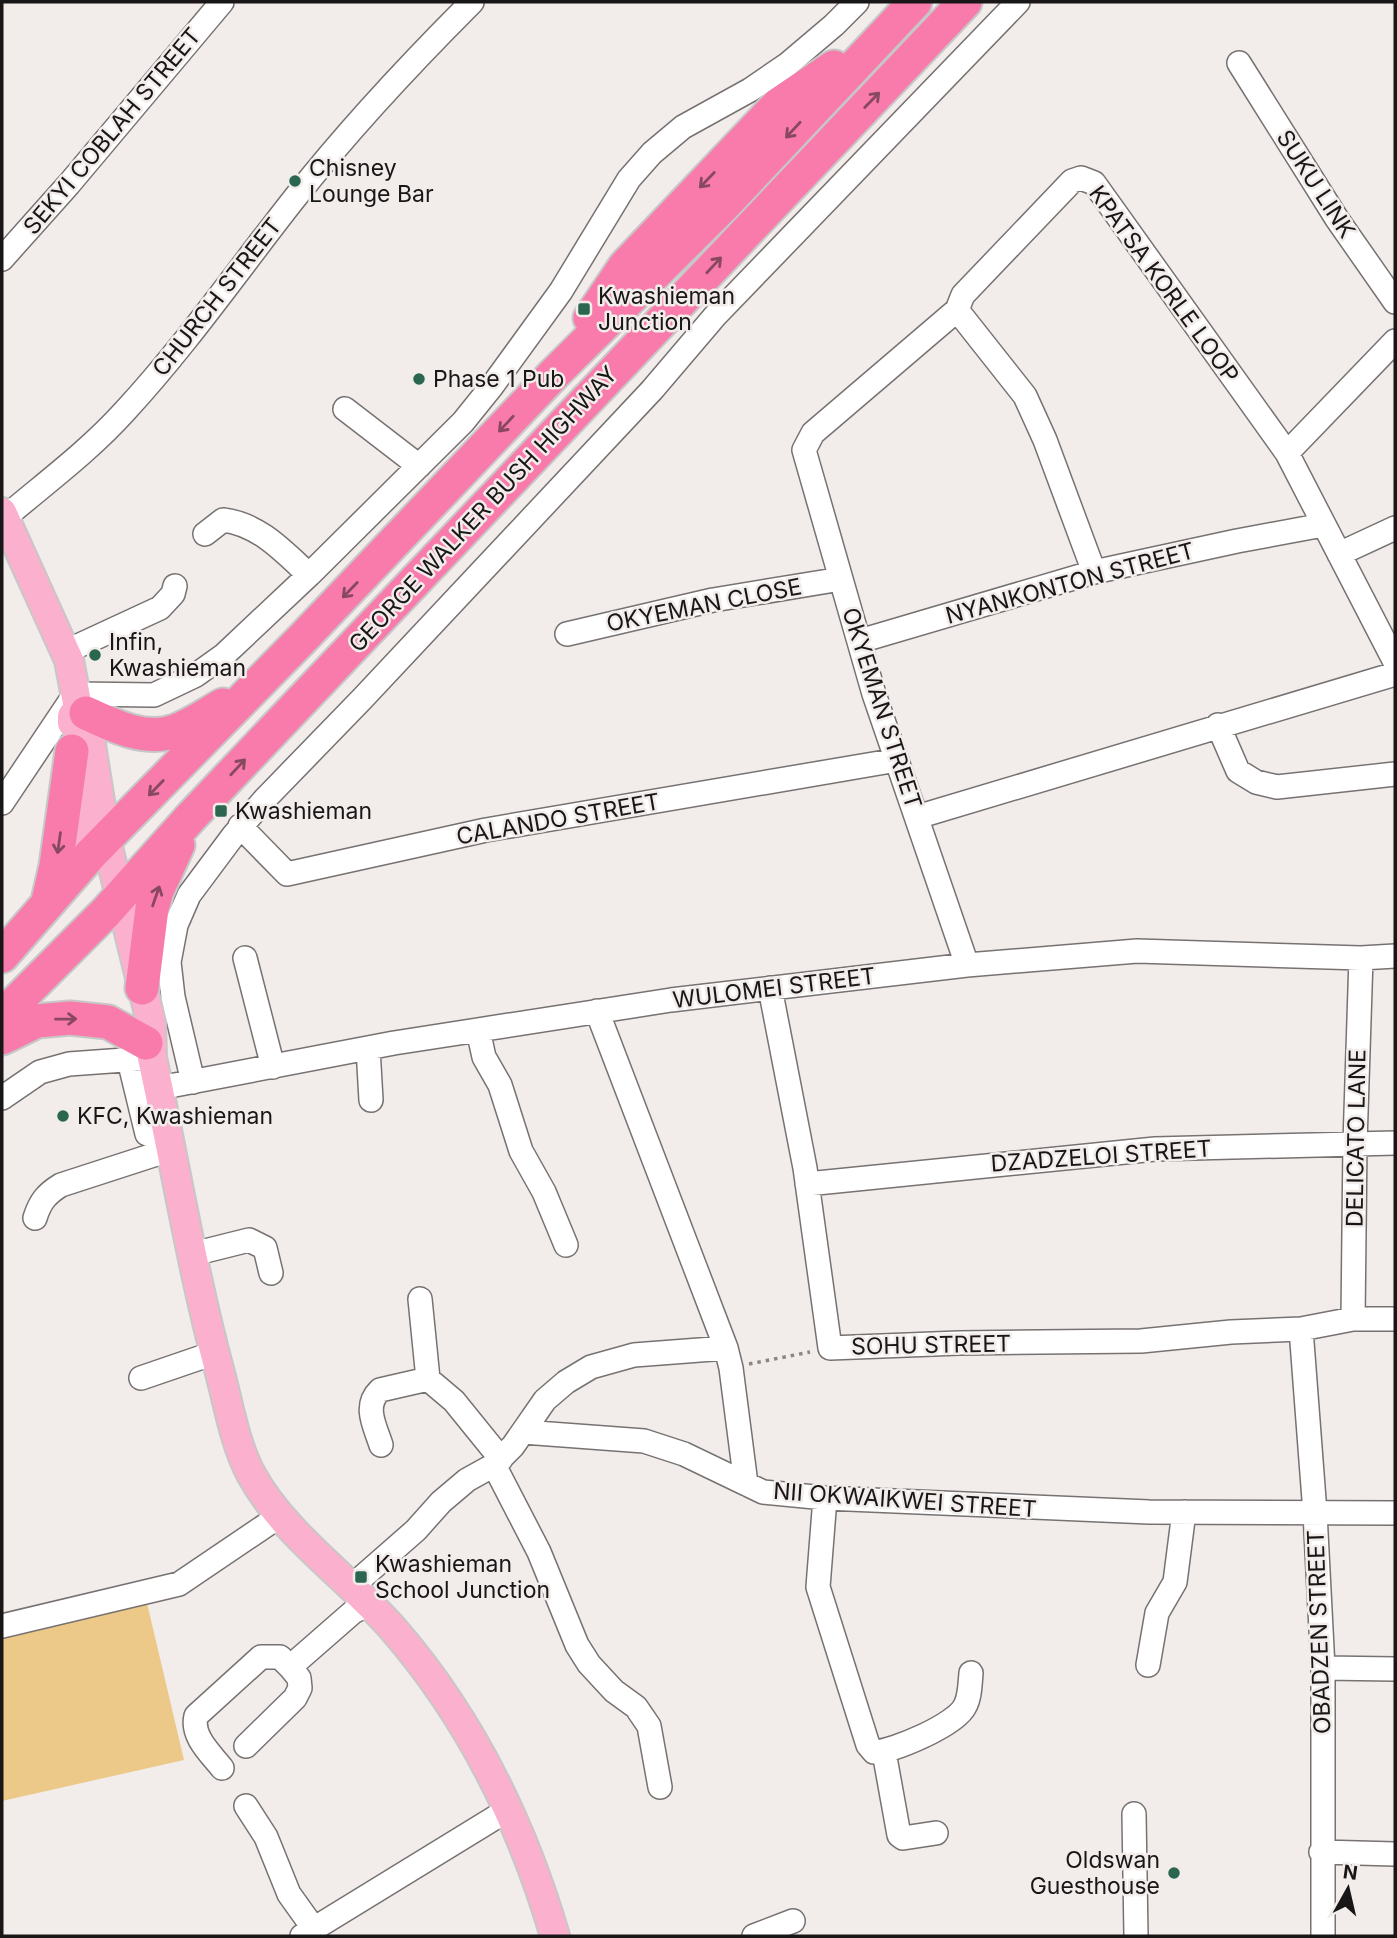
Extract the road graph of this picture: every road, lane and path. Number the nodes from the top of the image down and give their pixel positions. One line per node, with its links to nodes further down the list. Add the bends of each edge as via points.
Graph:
1 (222, 2): 8 (street, SEKYI COBLAH STREET)
2 (472, 2): 16 (street, CHURCH STREET, via 369,108 125,412 69,466)
3 (857, 2): 15 (street, via 788,64 682,127 652,153 629,179 561,291 492,386)
4 (915, 2): 30 (highway, GEORGE WALKER BUSH HIGHWAY, one-way to 30, via 890,27 778,105 625,266 553,374)
5 (965, 2): 37 (highway, GEORGE WALKER BUSH HIGHWAY, one-way to 5)
6 (1018, 2): 39 (street, via 715,316 643,400)
7 (1239, 63): 9 (street, SUKU LINK)
8 (2, 260)
9 (1395, 302)
10 (957, 310): 13 (street, KPATSA KORLE LOOP, via 813,433); 14 (street, KPATSA KORLE LOOP, via 963,295 1072,181 1088,180); 21 (street, via 1025,396)
11 (1395, 341): 14 (street)
12 (345, 409): 15 (street)
13 (804, 450): 23 (street, OKYEMAN STREET)
14 (1287, 453): 17 (street, KPATSA KORLE LOOP)
15 (419, 466): 22 (street)
16 (3, 516): 27 (main road)
17 (1323, 525): 20 (street, KPATSA KORLE LOOP); 21 (street, NYANKONTON STREET)
18 (1395, 528): 20 (street)
19 (205, 534): 22 (street, via 223,520 241,524 264,535)
20 (1339, 555): 28 (street, KPATSA KORLE LOOP)
21 (1094, 572): 26 (street, NYANKONTON STREET)
22 (309, 575): 31 (street, via 224,655 196,675 154,695)
23 (841, 579): 25 (street, OKYEMAN CLOSE, via 713,600); 26 (street, OKYEMAN STREET)
24 (175, 586): 27 (street, via 160,608)
25 (567, 634)
26 (860, 641): 34 (street, OKYEMAN STREET)
27 (65, 652): 31 (main road)
28 (1395, 662)
29 (1395, 674): 32 (street)
30 (255, 687): 31 (highway, via 172,733 123,729); 40 (highway, GEORGE WALKER BUSH HIGHWAY, one-way to 40)
31 (80, 705): 33 (main road, via 72,716); 36 (street); 40 (main road)
32 (1218, 726): 35 (street, via 1238,771 1256,782 1277,787); 38 (street)
33 (72, 751): 40 (main road, via 76,787); 41 (highway, one-way to 41)
34 (897, 760): 38 (street, OKYEMAN STREET); 39 (street, CALANDO STREET, via 486,830 287,874)
35 (1395, 774)
36 (2, 803)
37 (191, 817): 42 (highway, GEORGE WALKER BUSH HIGHWAY); 48 (highway, one-way to 37, via 152,908)
38 (917, 817): 47 (street, OKYEMAN STREET)
39 (240, 826): 57 (street, via 189,895 176,925 169,962)
40 (98, 847): 41 (highway, GEORGE WALKER BUSH HIGHWAY); 42 (main road)
41 (47, 902): 43 (highway, GEORGE WALKER BUSH HIGHWAY)
42 (113, 904): 48 (main road); 51 (highway, GEORGE WALKER BUSH HIGHWAY); 55 (main road)
43 (2, 956)
44 (1395, 956): 46 (street, WULOMEI STREET)
45 (245, 958): 56 (street)
46 (1361, 958): 47 (street, WULOMEI STREET, via 1137,951); 62 (street, DELICATO LANE)
47 (967, 965): 49 (street, WULOMEI STREET)
48 (142, 988): 55 (main road, via 151,1022)
49 (770, 988): 50 (street, WULOMEI STREET); 64 (street, SOHU STREET)
50 (597, 1012): 52 (street, WULOMEI STREET); 75 (street, NII OKWAIKWEI STREET)
51 (2, 1016)
52 (478, 1030): 54 (street, WULOMEI STREET); 66 (street, via 521,1151)
53 (2, 1038): 55 (highway, one-way to 55, via 37,1021 70,1018 108,1023)
54 (368, 1048): 56 (street, WULOMEI STREET); 60 (street)
55 (142, 1054): 58 (main road); 59 (street, via 40,1072); 61 (street, via 147,1134)
56 (273, 1066): 57 (street, WULOMEI STREET)
57 (193, 1082): 58 (street, WULOMEI STREET)
58 (159, 1088): 61 (main road)
59 (2, 1098)
60 (371, 1100)
61 (169, 1139): 65 (street, via 48,1192); 67 (main road)
62 (1355, 1143): 63 (street, DZADZELOI STREET); 64 (street, DZADZELOI STREET, via 1155,1149); 70 (street, DELICATO LANE)
63 (1395, 1143)
64 (807, 1184): 73 (street, SOHU STREET)
65 (35, 1218)
66 (566, 1245)
67 (193, 1254): 68 (street, via 249,1240 265,1248); 74 (main road)
68 (271, 1273)
69 (420, 1299): 77 (street)
70 (1353, 1319): 71 (street, SOHU STREET); 72 (street, SOHU STREET)
71 (1395, 1319)
72 (1301, 1329): 73 (street, SOHU STREET, via 1141,1341); 84 (street, OBADZEN STREET)
73 (830, 1348): 75 (path)
74 (214, 1353): 76 (street); 86 (main road, via 241,1450 251,1473)
75 (728, 1358): 78 (street, via 634,1355 591,1367 545,1400); 81 (street, NII OKWAIKWEI STREET)
76 (141, 1378)
77 (428, 1379): 79 (street, via 380,1390 374,1396 371,1415); 80 (street, via 454,1401)
78 (523, 1432): 80 (street); 81 (street, via 644,1441 684,1454)
79 (381, 1445)
80 (497, 1462): 87 (street, via 441,1502); 97 (street, via 577,1645 589,1664 636,1707 649,1726)
81 (746, 1484): 82 (street, NII OKWAIKWEI STREET, via 763,1492)
82 (825, 1498): 83 (street, NII OKWAIKWEI STREET); 95 (street, via 818,1587 868,1745 874,1752)
83 (1184, 1512): 84 (street, NII OKWAIKWEI STREET); 89 (street, via 1175,1582 1157,1613)
84 (1315, 1513): 85 (street, NII OKWAIKWEI STREET); 91 (street, OBADZEN STREET)
85 (1395, 1513)
86 (281, 1515): 87 (main road); 88 (street, via 179,1584)
87 (360, 1596): 90 (street, via 353,1612); 99 (main road, via 394,1630 441,1693)
88 (2, 1626)
89 (1148, 1665)
90 (290, 1668): 94 (street, via 299,1678 295,1698); 96 (street, via 279,1657 261,1657 196,1716 197,1735)
91 (1322, 1668): 92 (street); 102 (street, OBADZEN STREET)
92 (1395, 1669)
93 (971, 1674): 95 (street, via 965,1708 932,1731)
94 (246, 1746)
95 (884, 1752): 101 (street, via 899,1835)
96 (222, 1768)
97 (660, 1787)
98 (246, 1806): 105 (street, via 266,1837)
99 (509, 1809): 105 (street); 106 (main road)
100 (1134, 1814): 108 (street)
101 (936, 1833)
102 (1321, 1852): 103 (street); 109 (street, OBADZEN STREET)
103 (1395, 1854)
104 (793, 1921): 107 (street)
105 (308, 1933)
106 (555, 1936)
107 (754, 1936)
108 (1136, 1936)
109 (1323, 1936)

